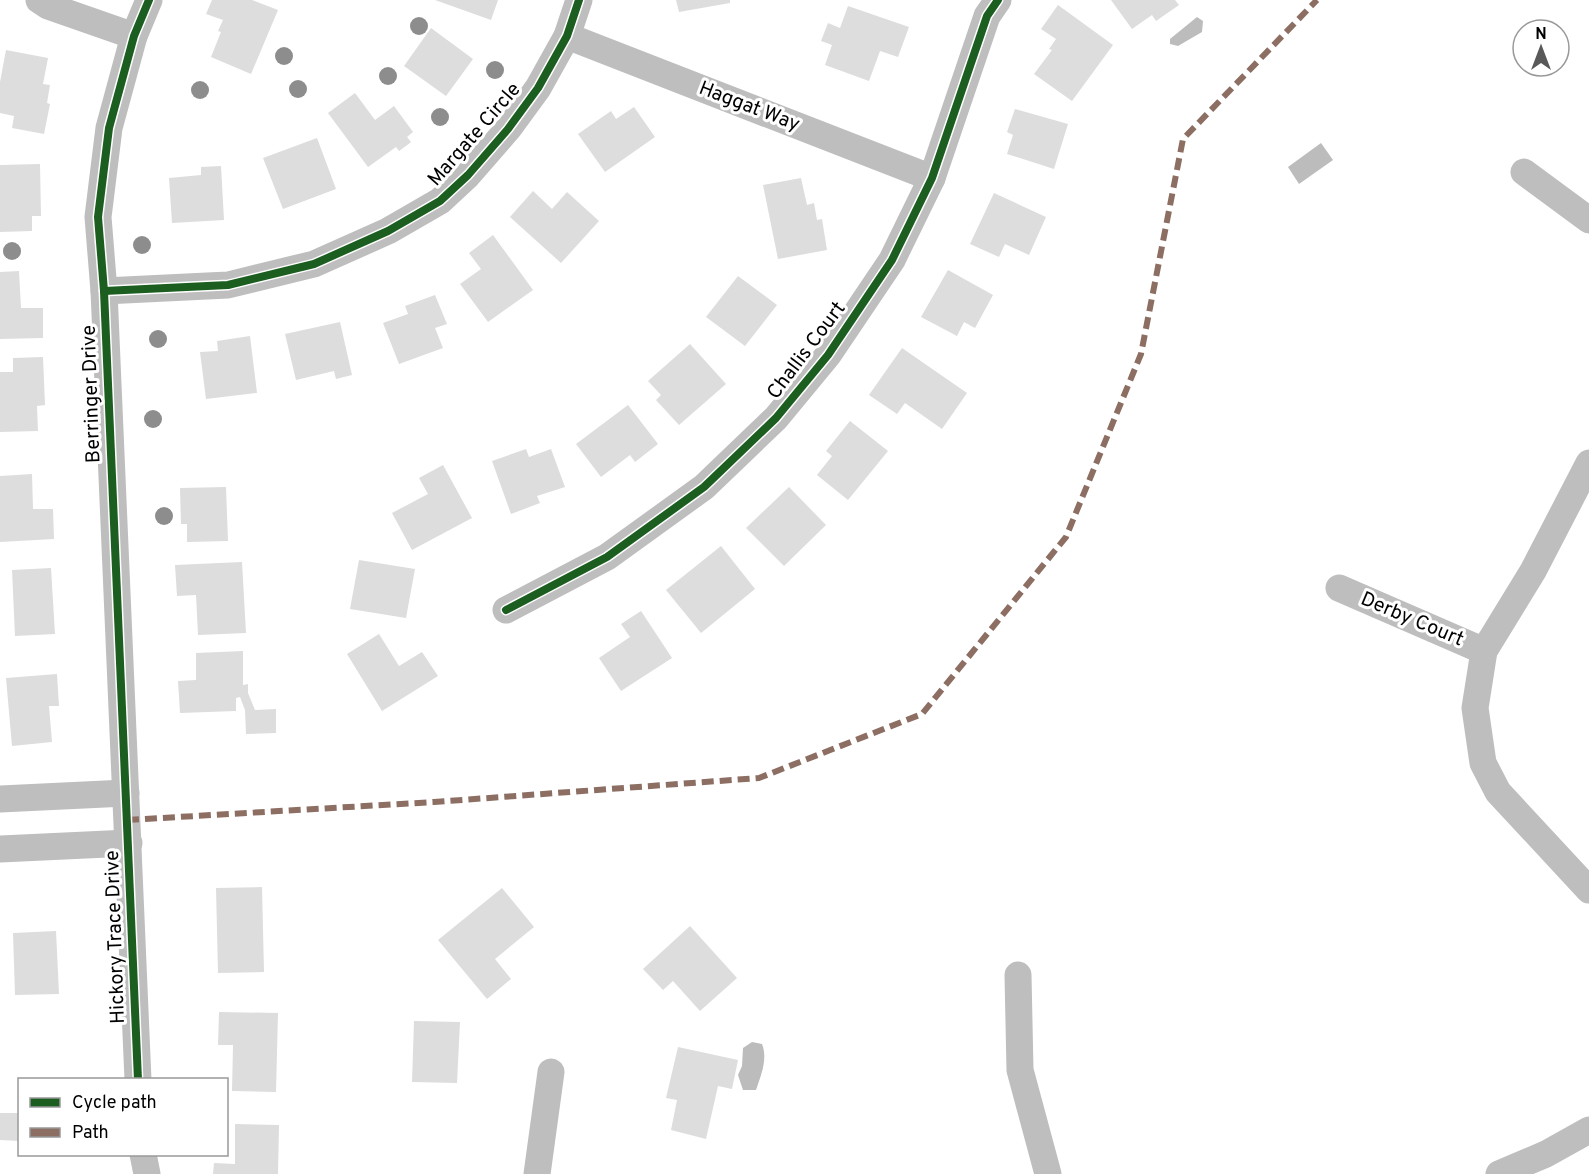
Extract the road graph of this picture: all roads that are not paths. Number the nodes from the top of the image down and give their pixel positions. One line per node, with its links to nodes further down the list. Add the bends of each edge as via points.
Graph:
1 (39, 0): 5 (street)
2 (149, 0): 5 (street, Berringer Drive)
3 (579, 0): 6 (street, Margate Circle)
4 (998, 0): 8 (street, Challis Court, via 987,16)
5 (134, 36): 10 (street, Berringer Drive, via 109,128 98,217)
6 (567, 36): 8 (street, Haggat Way); 10 (street, Margate Circle, via 538,88 468,175 440,201 388,231 315,264 228,285)
7 (1524, 172): 9 (street)
8 (932, 178): 13 (street, Challis Court, via 892,260 828,355 776,418 704,487 607,557)
9 (1589, 220)
10 (104, 291): 15 (street, Berringer Drive)
11 (1589, 463): 14 (street, via 1533,571)
12 (1339, 588): 14 (street, Derby Court)
13 (506, 610)
14 (1484, 651): 19 (street, via 1475,708 1483,763 1498,792)
15 (126, 793): 16 (street); 17 (street, Hickory Trace Drive)
16 (0, 799)
17 (129, 843): 18 (street, Hickory Trace Drive); 22 (street, Hickory Trace Drive)
18 (0, 849)
19 (1589, 890)
20 (1018, 975): 27 (street, via 1020,1070)
21 (551, 1072): 26 (street)
22 (138, 1078)
23 (1589, 1130): 28 (street)
24 (143, 1156): 25 (street)
25 (147, 1174)
26 (537, 1174)
27 (1048, 1174)
28 (1499, 1174)

